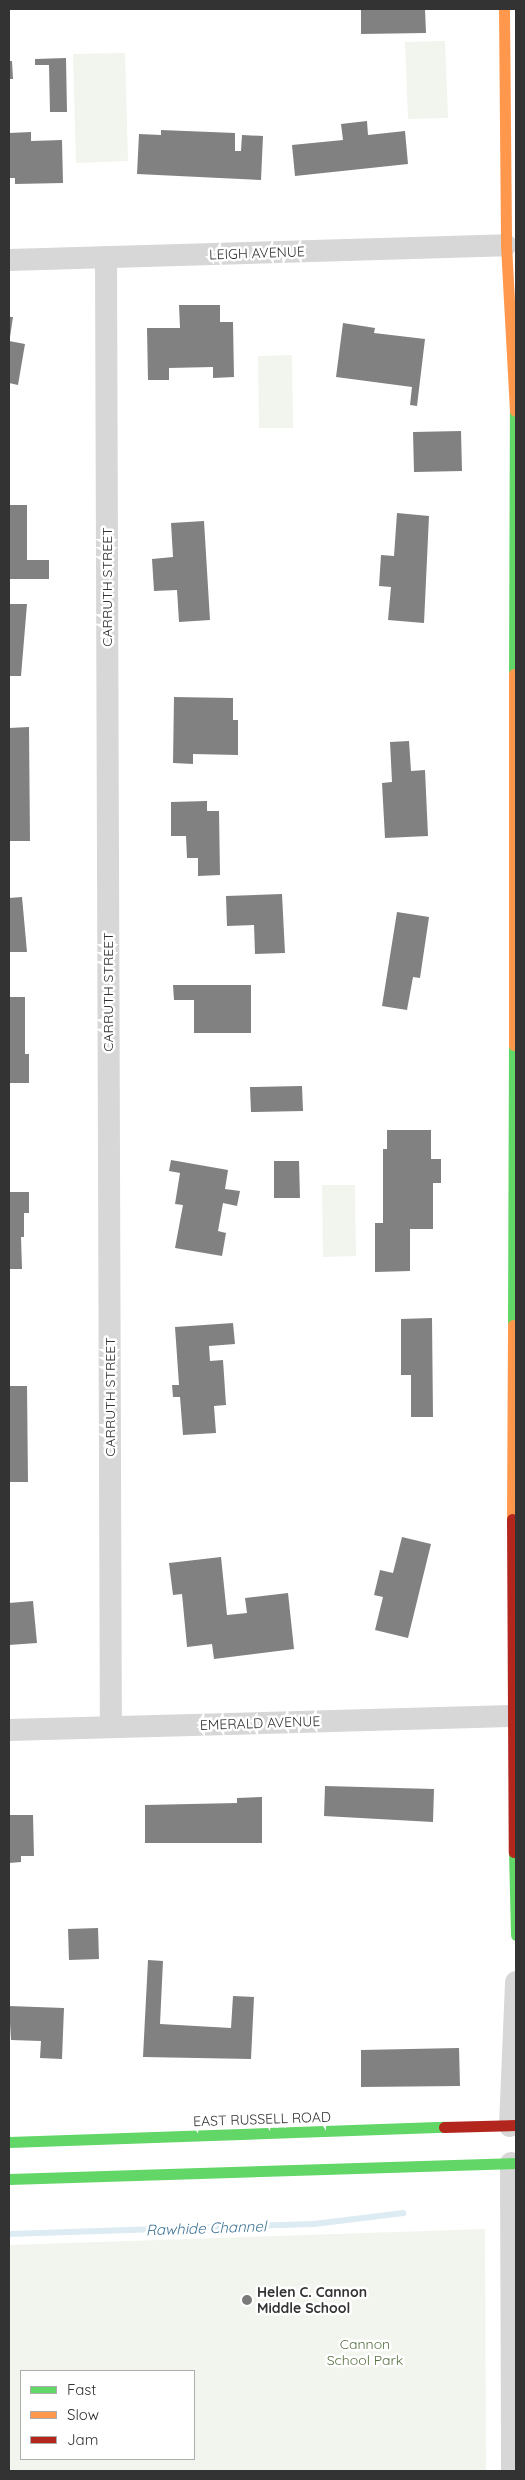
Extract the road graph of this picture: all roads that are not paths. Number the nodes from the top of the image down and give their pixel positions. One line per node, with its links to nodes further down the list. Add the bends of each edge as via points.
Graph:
1 (504, 9): 2 (street)
2 (506, 245): 3 (street, LEIGH AVENUE); 5 (street)
3 (106, 257): 4 (street, LEIGH AVENUE); 8 (street, CARRUTH STREET)
4 (9, 260)
5 (515, 386): 6 (street)
6 (515, 1580): 7 (street)
7 (512, 1716): 8 (street, EMERALD AVENUE); 10 (street)
8 (111, 1727): 9 (street, EMERALD AVENUE)
9 (9, 1730)
10 (516, 1934)
11 (516, 1982): 12 (street)
12 (513, 2125): 13 (street, EAST RUSSELL ROAD)
13 (9, 2142)
14 (514, 2160): 15 (street); 16 (street)
15 (9, 2179)
16 (512, 2471)

